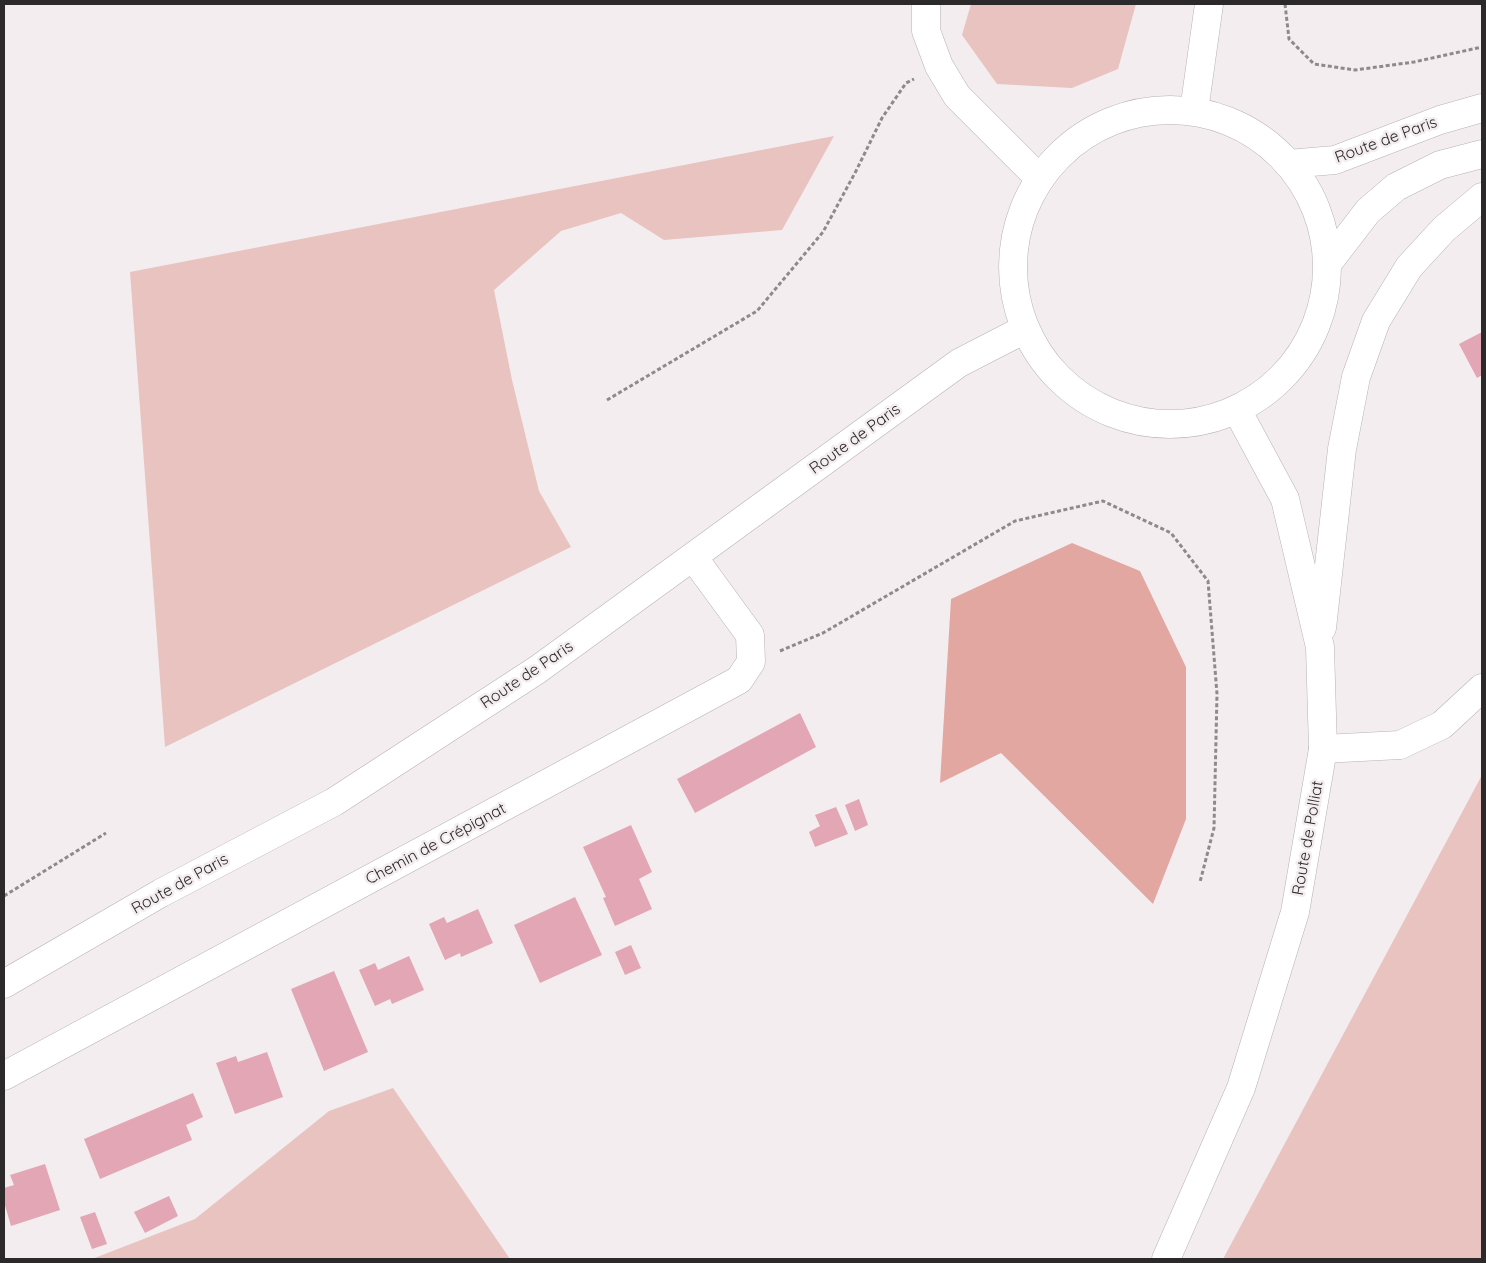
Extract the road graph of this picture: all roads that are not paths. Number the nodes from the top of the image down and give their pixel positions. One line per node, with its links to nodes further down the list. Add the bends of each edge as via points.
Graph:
1 (926, 4): 7 (main road, via 926,32 939,66 957,96)
2 (1209, 4): 4 (main road)
3 (1482, 108): 6 (main road, Route de Paris, via 1440,120 1335,160)
4 (1194, 111): 6 (main road, via 1220,118 1254,134); 7 (main road, via 1150,111 1118,119 1088,133 1061,153)
5 (1482, 154): 9 (main road, via 1440,166 1396,187 1368,211)
6 (1288, 164): 9 (main road, via 1307,189 1322,226)
7 (1040, 179): 10 (main road, via 1025,206 1016,237 1013,268 1016,299)
8 (1482, 197): 13 (main road, via 1444,229 1409,267 1376,321 1356,377 1342,449)
9 (1328, 263): 11 (main road, via 1322,311 1303,351 1275,385)
10 (1025, 329): 11 (main road, via 1047,365 1059,377 1077,394 1114,415 1155,424 1197,422); 12 (main road, Route de Paris, via 958,363)
11 (1237, 410): 13 (main road, Route de Polliat, via 1285,499)
12 (693, 557): 16 (main road, Route de Paris, via 537,670 334,802 161,893); 17 (main road, Chemin de Crépignat, via 750,636 752,662 739,680)
13 (1320, 647): 15 (main road, Route de Polliat)
14 (1482, 688): 15 (main road, via 1442,724 1400,744)
15 (1322, 749): 18 (main road, Route de Polliat, via 1295,912 1241,1088)
16 (4, 984)
17 (4, 1076)
18 (1166, 1259)

